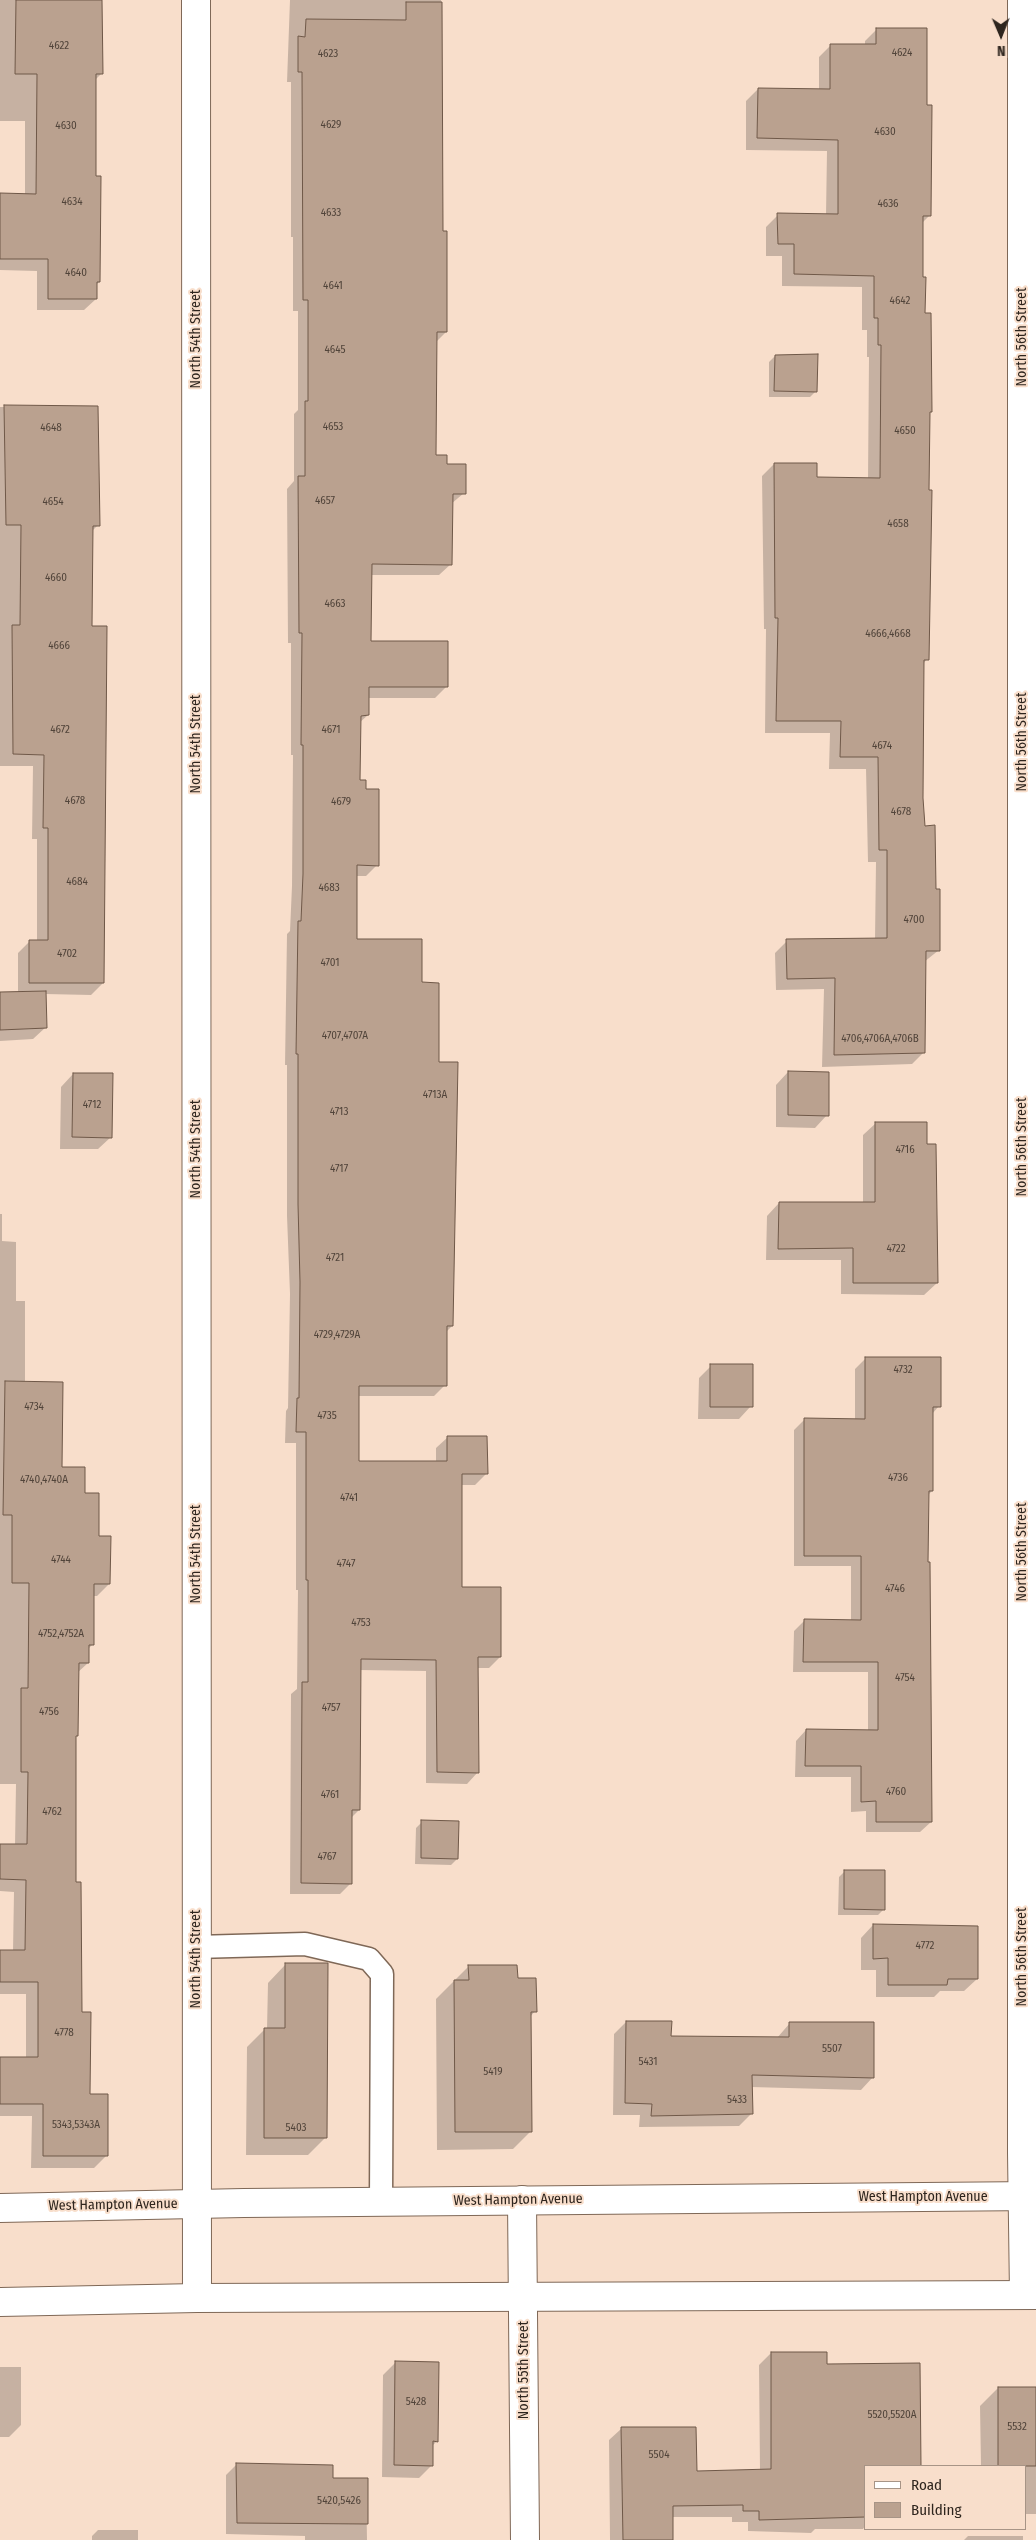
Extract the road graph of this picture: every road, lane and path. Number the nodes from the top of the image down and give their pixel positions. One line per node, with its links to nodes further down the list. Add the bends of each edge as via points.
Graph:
1 (196, 0): 3 (street, North 54th Street)
2 (1022, 0): 4 (street, North 56th Street)
3 (196, 1947): 6 (lane, via 305,1944 369,1959 382,1974); 7 (street, North 54th Street)
4 (1029, 2196): 5 (street, West Hampton Avenue); 9 (street, North 56th Street)
5 (522, 2200): 6 (street, West Hampton Avenue); 11 (street, North 55th Street)
6 (381, 2202): 7 (street, West Hampton Avenue)
7 (196, 2204): 8 (street, West Hampton Avenue); 10 (street, North 54th Street)
8 (0, 2208)
9 (1030, 2294): 11 (street)
10 (196, 2298): 11 (street); 12 (street)
11 (524, 2298): 13 (street, North 55th Street)
12 (0, 2302)
13 (525, 2540)

